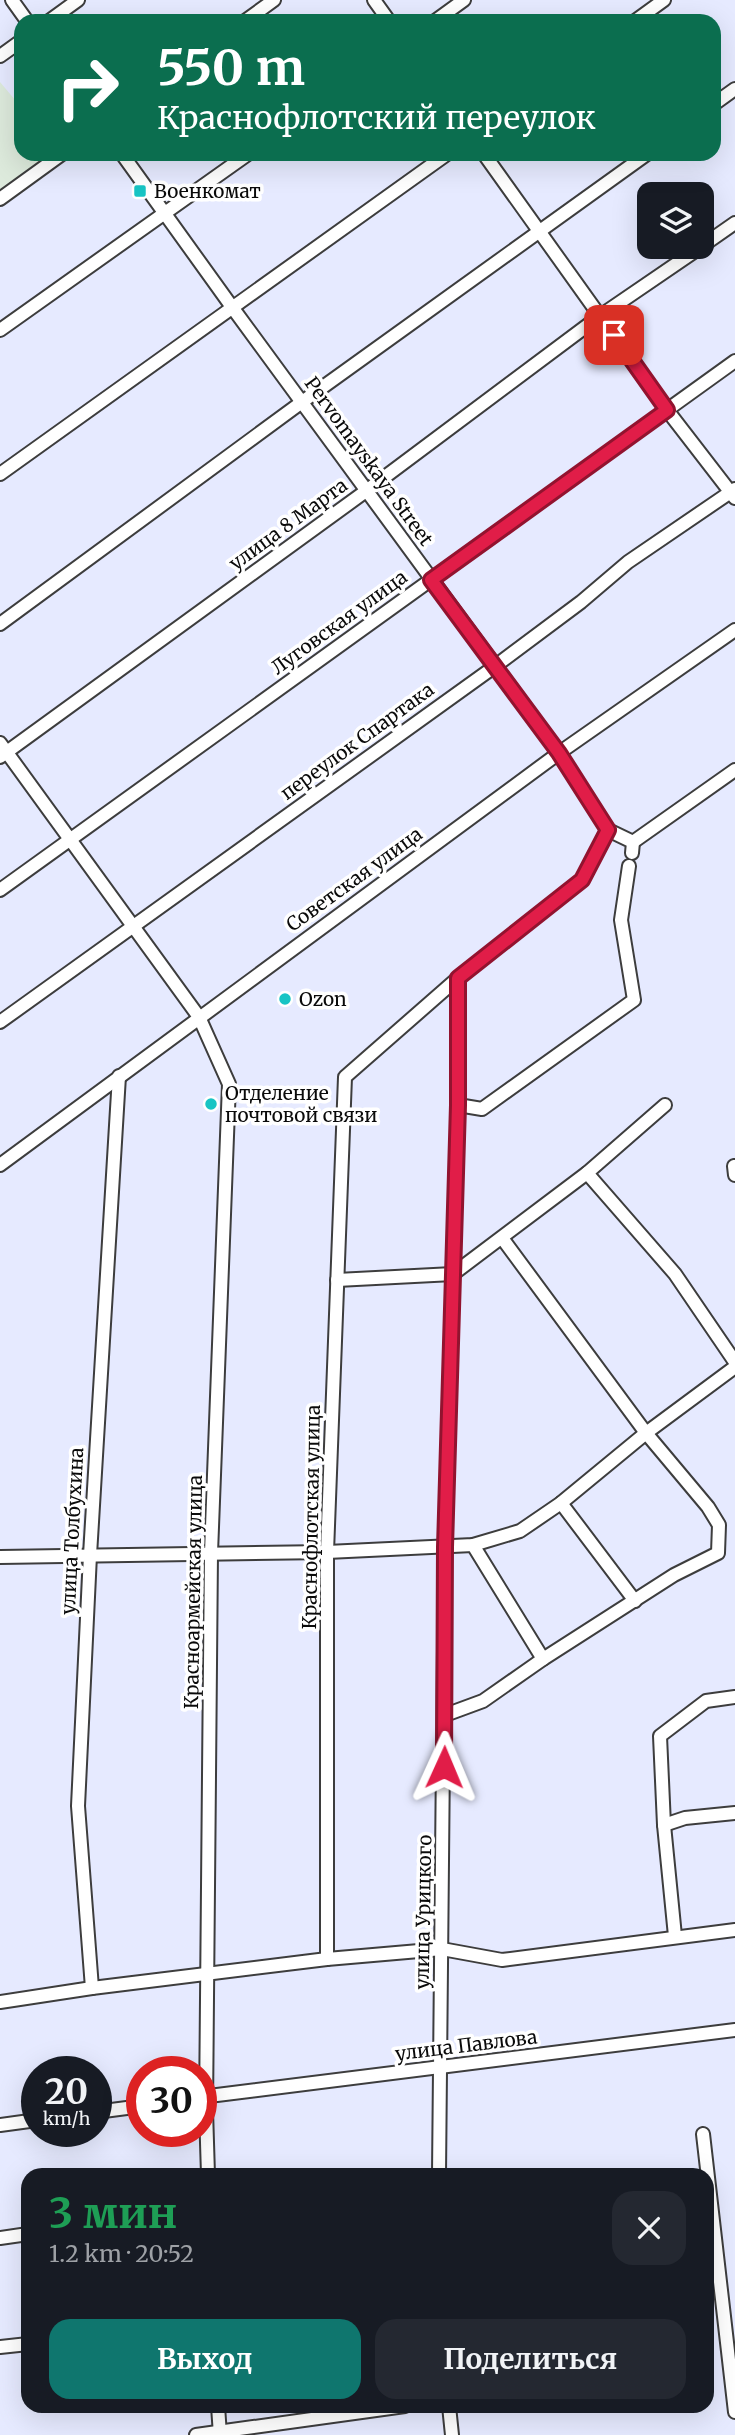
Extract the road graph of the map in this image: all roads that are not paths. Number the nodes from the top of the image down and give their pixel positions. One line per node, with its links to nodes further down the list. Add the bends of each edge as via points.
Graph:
1 (78, 0): 5 (street)
2 (274, 0): 6 (street)
3 (464, 0): 7 (street)
4 (664, 0): 8 (street)
5 (59, 14)
6 (255, 14)
7 (445, 14)
8 (645, 14)
9 (52, 161): 15 (street)
10 (127, 161): 16 (street, Pervomayskaya Street)
11 (238, 161): 16 (street)
12 (437, 161): 21 (street)
13 (489, 161): 18 (street)
14 (638, 161): 18 (street)
15 (0, 199)
16 (165, 213): 21 (street, Pervomayskaya Street); 23 (street)
17 (735, 223): 19 (street, улица 8 Марта)
18 (540, 233): 22 (street); 25 (street)
19 (714, 237)
20 (682, 259): 22 (street, улица 8 Марта)
21 (232, 307): 25 (street, Pervomayskaya Street); 27 (street)
22 (600, 316): 26 (street); 28 (street, улица 8 Марта)
23 (0, 330)
24 (735, 361): 26 (street, Луговская улица)
25 (302, 402): 28 (street, Pervomayskaya Street); 31 (street)
26 (667, 410): 29 (street); 30 (street, Луговская улица)
27 (0, 474)
28 (366, 491): 30 (street, Pervomayskaya Street); 34 (street, улица 8 Марта)
29 (734, 493): 33 (street, переулок Спартака, via 628,562)
30 (431, 580): 33 (street, Pervomayskaya Street); 38 (street, Луговская улица)
31 (0, 624)
32 (735, 630): 35 (street, Советская улица)
33 (494, 667): 35 (street, Pervomayskaya Street); 41 (street, переулок Спартака)
34 (2, 751): 38 (street, Красноармейская улица)
35 (559, 753): 37 (street, Pervomayskaya Street); 43 (street, Советская улица)
36 (735, 770): 39 (street)
37 (608, 830): 39 (street); 42 (street, via 582,880)
38 (70, 839): 40 (street, Луговская улица); 41 (street, Красноармейская улица)
39 (631, 853): 46 (street, via 621,920 634,1000 482,1109)
40 (0, 890)
41 (133, 926): 43 (street, Красноармейская улица); 44 (street, переулок Спартака)
42 (458, 978): 46 (street, улица Урицкого); 52 (street, Краснофлотская улица, via 345,1077)
43 (199, 1017): 45 (street, Советская улица); 59 (street, Красноармейская улица, via 229,1084)
44 (0, 1023)
45 (119, 1076): 48 (street, Советская улица); 60 (street, улица Толбухина)
46 (458, 1105): 51 (street, улица Урицкого)
47 (665, 1105): 49 (street)
48 (0, 1165)
49 (587, 1173): 50 (street); 53 (street, via 675,1274)
50 (502, 1238): 51 (street); 54 (street)
51 (453, 1274): 52 (street); 57 (street, улица Урицкого)
52 (337, 1280): 58 (street, Краснофлотская улица)
53 (735, 1364): 54 (street)
54 (646, 1433): 55 (street); 62 (street, via 719,1525 718,1553)
55 (561, 1503): 56 (street, via 520,1531); 62 (street)
56 (473, 1545): 57 (street); 63 (street)
57 (445, 1547): 58 (street); 65 (street, улица Урицкого)
58 (327, 1552): 59 (street); 71 (street, Краснофлотская улица)
59 (211, 1553): 60 (street); 72 (street, Красноармейская улица)
60 (90, 1555): 61 (street); 73 (street, улица Толбухина, via 78,1806)
61 (0, 1557)
62 (635, 1601): 63 (street)
63 (543, 1659): 65 (street, via 483,1701)
64 (735, 1697): 67 (street, via 706,1701 660,1736)
65 (445, 1715): 70 (street, улица Урицкого)
66 (735, 1813): 67 (street)
67 (664, 1825): 69 (street)
68 (735, 1930): 69 (street)
69 (675, 1936): 70 (street, via 502,1960)
70 (442, 1949): 71 (street); 77 (street, улица Урицкого)
71 (327, 1959): 72 (street)
72 (209, 1974): 73 (street); 76 (street, Красноармейская улица)
73 (92, 1989): 74 (street)
74 (0, 2002)
75 (735, 2030): 77 (street, улица Павлова)
76 (206, 2056)
77 (440, 2067): 78 (street, улица Павлова); 84 (street, улица Урицкого)
78 (217, 2095)
79 (21, 2122): 80 (street)
80 (0, 2125)
81 (703, 2134): 85 (street)
82 (207, 2147): 83 (street, Красноармейская улица)
83 (208, 2168)
84 (439, 2168)
85 (707, 2168)
86 (714, 2230): 91 (street)
87 (21, 2235): 88 (street)
88 (0, 2238)
89 (21, 2345): 90 (street)
90 (0, 2347)
91 (735, 2412)
92 (218, 2413): 95 (street)
93 (359, 2413): 95 (street)
94 (450, 2413): 97 (street)
95 (220, 2434): 96 (street)
96 (196, 2435)
97 (452, 2435)

